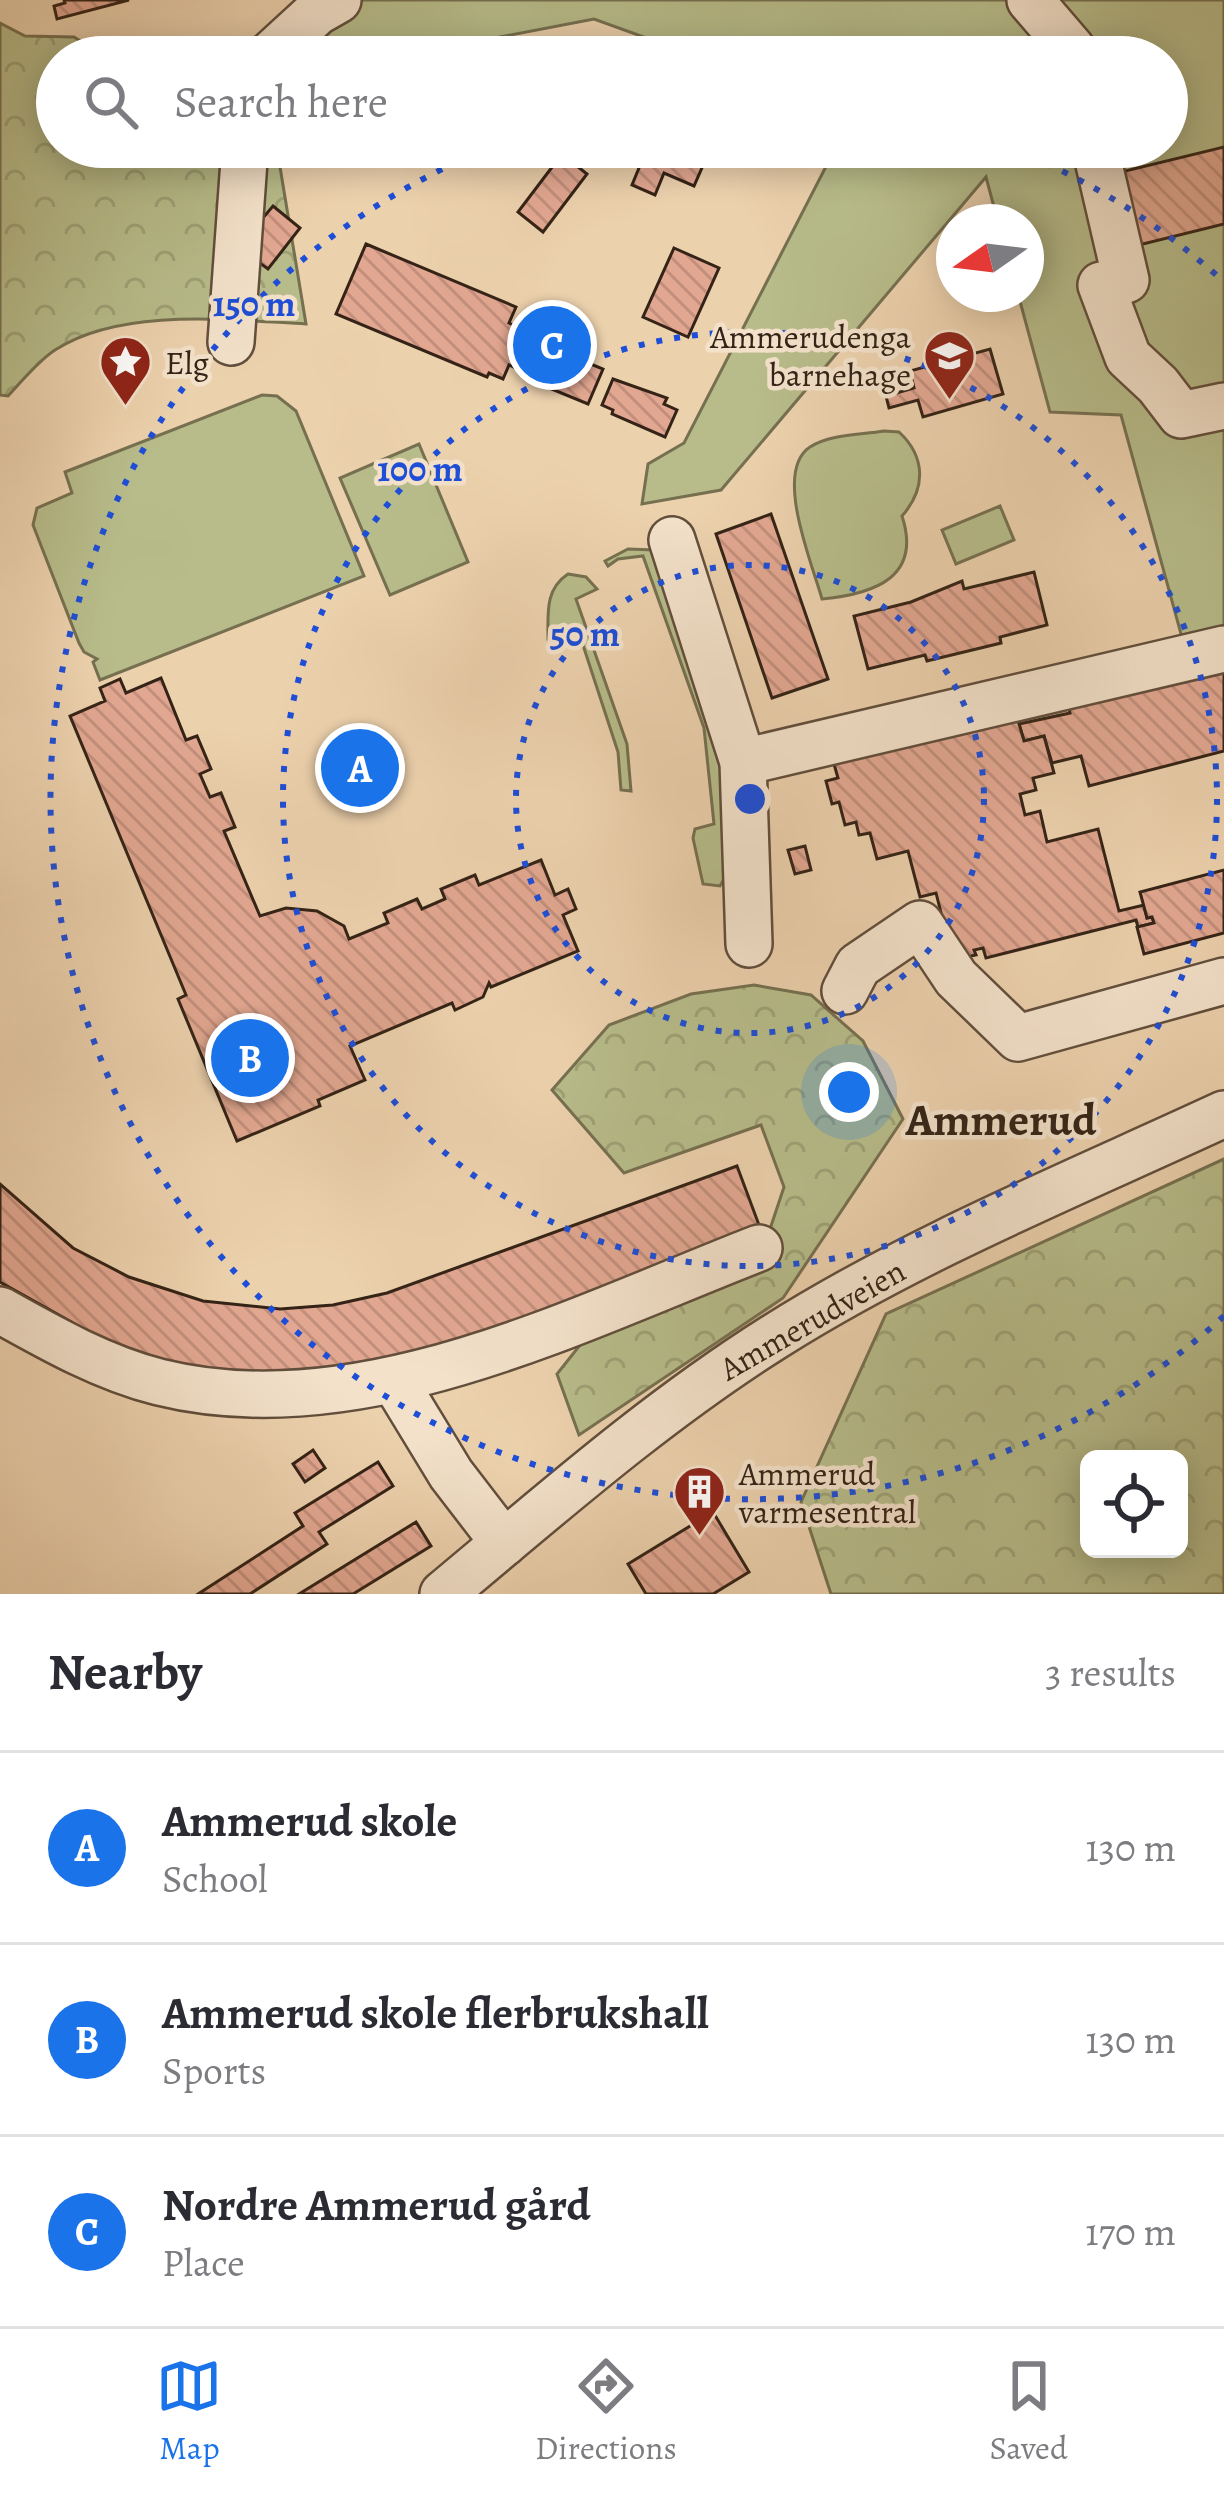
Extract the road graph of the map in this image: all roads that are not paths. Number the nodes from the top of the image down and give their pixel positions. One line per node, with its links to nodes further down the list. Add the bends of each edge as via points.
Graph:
1 (338, 0): 3 (street)
2 (1030, 0): 4 (street)
3 (291, 36)
4 (1061, 36)
5 (243, 168): 7 (street)
6 (1100, 168): 8 (street, via 1126,280 1100,285 1128,357 1181,415)
7 (231, 342)
8 (1224, 406)
9 (672, 540): 11 (street)
10 (1224, 650): 11 (street)
11 (742, 762): 12 (street)
12 (749, 944)
13 (1224, 980): 14 (street, via 1018,1038 956,978 920,924 858,966)
14 (845, 992)
15 (1224, 1114): 19 (street, Ammerudveien, via 914,1260 778,1334 653,1419)
16 (759, 1249): 18 (street)
17 (0, 1310): 18 (street, via 63,1346 156,1382 282,1394)
18 (395, 1382): 19 (street)
19 (504, 1543): 20 (street, Ammerudveien)
20 (443, 1594)

